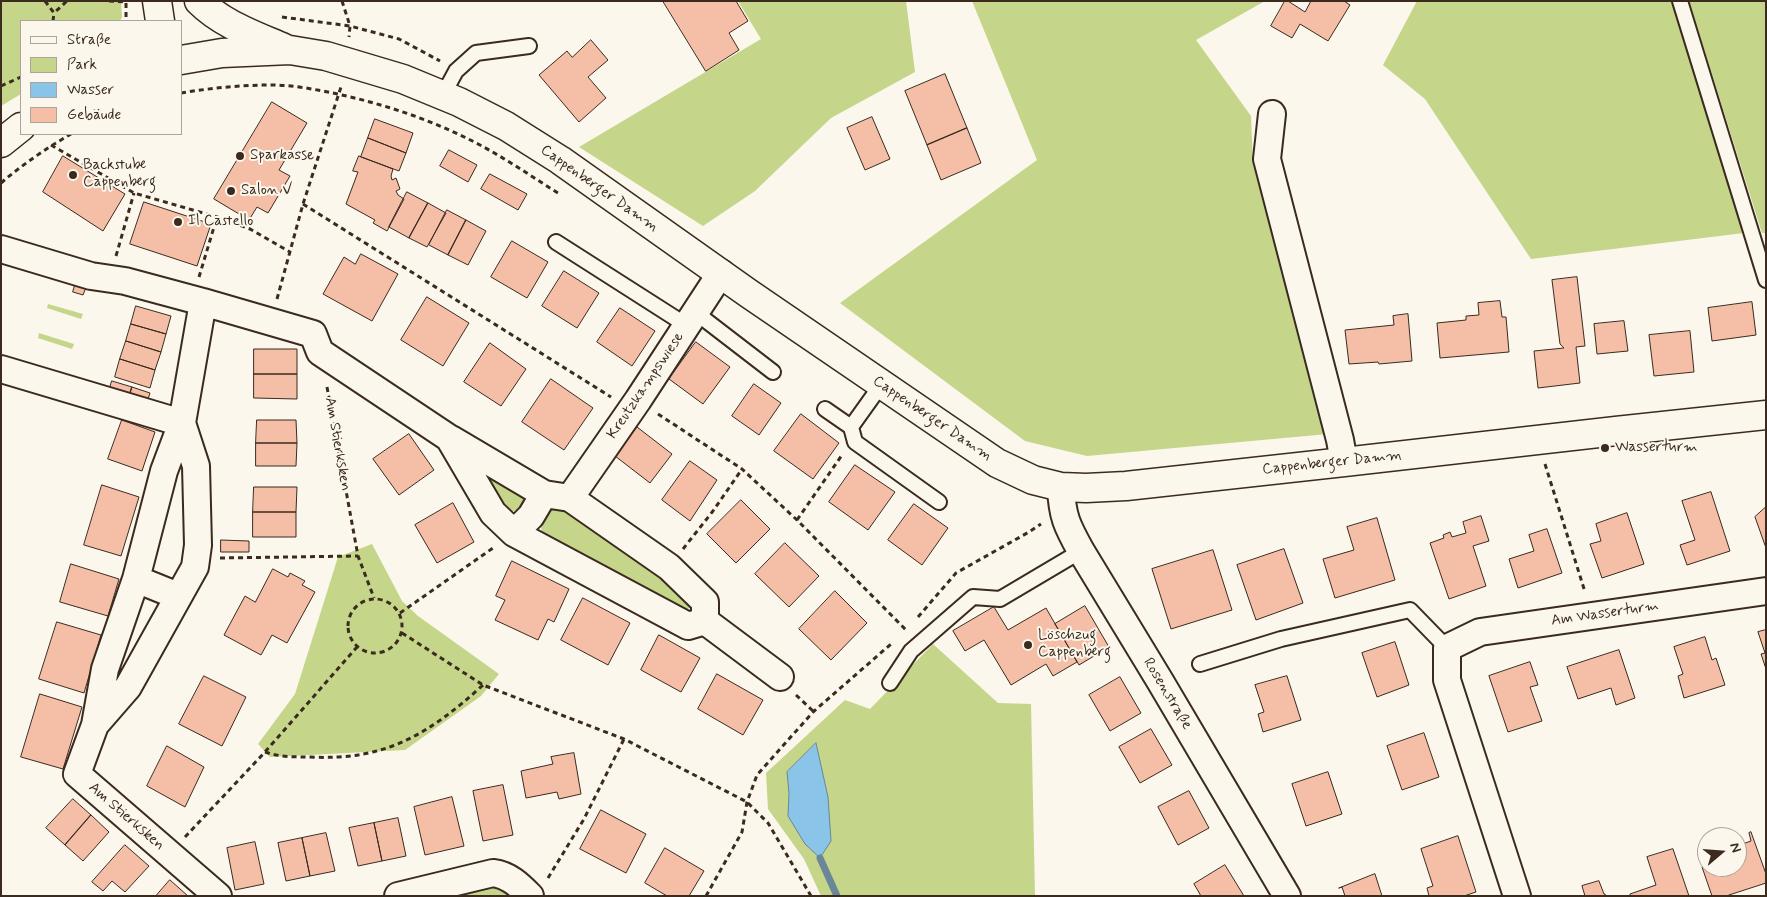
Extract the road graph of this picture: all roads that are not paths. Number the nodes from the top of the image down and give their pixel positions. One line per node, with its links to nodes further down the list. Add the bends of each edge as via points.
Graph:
1 (157, 1): 4 (main road)
2 (198, 1): 6 (main road, via 218,17)
3 (1680, 1): 15 (lane)
4 (160, 20)
5 (529, 46): 8 (lane, via 476,53 456,71)
6 (290, 50): 7 (main road, Cappenberger Damm, via 222,53); 8 (main road, Cappenberger Damm, via 347,62)
7 (182, 60)
8 (442, 94): 14 (main road, Cappenberger Damm, via 506,126 560,160)
9 (1272, 114): 26 (street, via 1267,159)
10 (20, 128): 11 (main road)
11 (1, 143)
12 (556, 242): 17 (lane)
13 (1, 249): 16 (street, via 91,276 126,281)
14 (721, 273): 17 (street, Kreutzkampswiese); 20 (main road, Cappenberger Damm)
15 (1766, 280)
16 (198, 301): 23 (street, Am Stierksken); 25 (street, via 313,334 320,352)
17 (691, 319): 19 (lane); 28 (street, Kreutzkampswiese)
18 (1, 369): 23 (street)
19 (773, 372)
20 (881, 385): 24 (lane); 29 (main road, Cappenberger Damm, via 997,463)
21 (825, 409): 24 (lane)
22 (1766, 415): 26 (main road, Cappenberger Damm)
23 (182, 423): 33 (street, Am Stierksken, via 164,471); 35 (street, Am Stierksken, via 196,466 196,558 195,568)
24 (851, 427): 30 (lane, via 855,442)
25 (449, 438): 27 (street); 31 (street, via 493,513)
26 (1344, 462): 29 (main road, Cappenberger Damm, via 1086,488)
27 (544, 494): 28 (street); 31 (street, via 531,516)
28 (570, 498): 36 (street, via 669,567 705,602)
29 (1061, 498): 32 (street, Rosenstraße, via 1069,530)
30 (939, 502)
31 (514, 533): 36 (street, via 688,626)
32 (1081, 551): 40 (lane, via 1000,599 973,597 911,651); 45 (street, Rosenstraße)
33 (136, 579): 35 (street); 41 (street, Am Stierksken, via 105,669)
34 (1766, 591): 37 (street, Am Wasserturm, via 1480,632)
35 (178, 596): 41 (street, Am Stierksken, via 128,687)
36 (705, 621): 39 (street)
37 (1447, 648): 38 (lane, via 1410,610 1281,639); 46 (street, via 1447,680)
38 (1200, 664)
39 (780, 677)
40 (890, 683)
41 (95, 725): 43 (street, Am Stierksken, via 77,774)
42 (539, 887): 44 (street, via 494,873)
43 (218, 896)
44 (398, 896)
45 (1286, 896)
46 (1517, 896)

